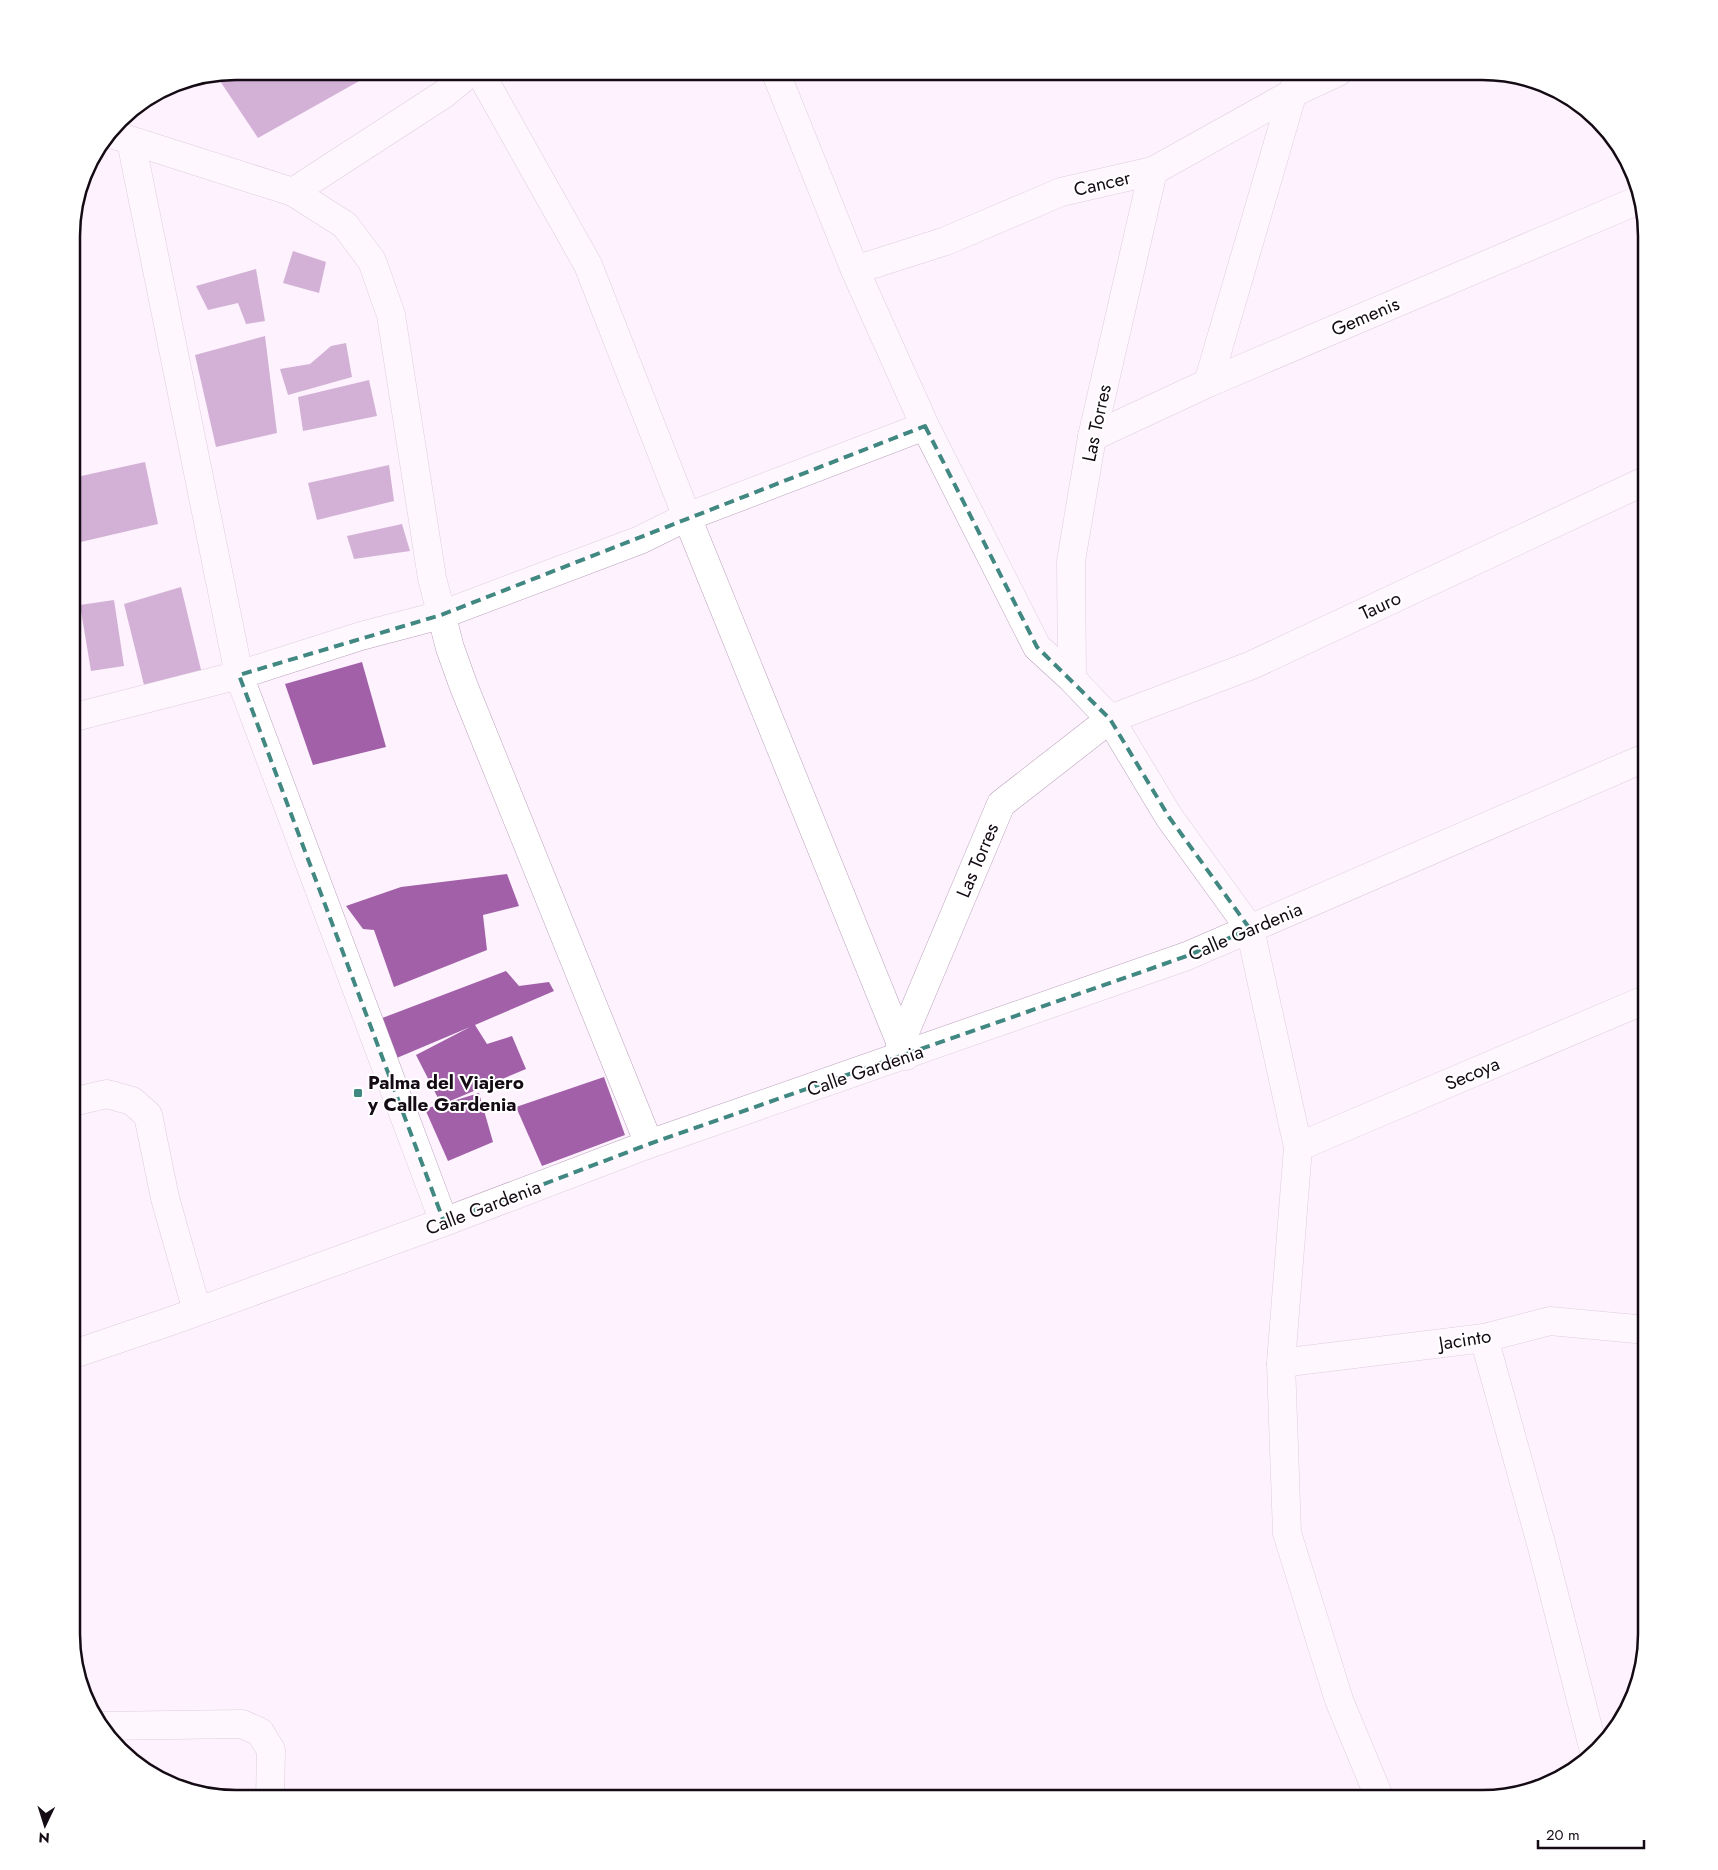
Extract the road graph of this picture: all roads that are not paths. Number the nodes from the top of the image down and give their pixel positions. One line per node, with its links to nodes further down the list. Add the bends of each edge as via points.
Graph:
1 (461, 80): 7 (street)
2 (484, 80): 14 (street, via 588,265)
3 (780, 80): 9 (street)
4 (1296, 82): 6 (street, Cancer); 10 (street)
5 (121, 138): 7 (street); 16 (street)
6 (1153, 171): 9 (street, Cancer, via 1061,192 946,241); 12 (street, Las Torres)
7 (293, 192): 15 (street, via 345,225 372,261 382,288 391,315 432,578)
8 (1634, 202): 10 (street, Gemenis)
9 (855, 270): 11 (street)
10 (1208, 382): 12 (street, Gemenis)
11 (925, 426): 14 (street); 17 (street, via 1037,648)
12 (1092, 437): 17 (street, Las Torres, via 1071,561)
13 (1638, 484): 19 (street, Tauro, via 1252,665)
14 (687, 517): 15 (street, via 640,540); 23 (street)
15 (442, 615): 16 (street, via 361,636); 25 (street, via 464,687)
16 (239, 675): 18 (street); 27 (street)
17 (1072, 679): 19 (street)
18 (80, 716)
19 (1110, 719): 21 (street, via 1169,817); 23 (street, Las Torres, via 1001,804)
20 (1638, 761): 21 (street, Calle Gardenia)
21 (1250, 929): 23 (street, Calle Gardenia, via 1187,956); 26 (street)
22 (1638, 1003): 26 (street, Secoya)
23 (903, 1050): 25 (street, Calle Gardenia)
24 (80, 1100): 28 (street, via 107,1094 132,1101 148,1115 165,1198)
25 (649, 1144): 27 (street, Calle Gardenia)
26 (1298, 1146): 32 (street)
27 (444, 1222): 28 (street, Calle Gardenia)
28 (198, 1312): 31 (street, Calle Gardenia)
29 (1638, 1329): 30 (street, Jacinto, via 1550,1321)
30 (1484, 1338): 32 (street, Jacinto); 34 (street)
31 (80, 1351)
32 (1281, 1363): 36 (street, via 1287,1534 1339,1700)
33 (110, 1726): 35 (street, via 242,1724 260,1732 271,1750)
34 (1592, 1744)
35 (270, 1790)
36 (1376, 1790)

